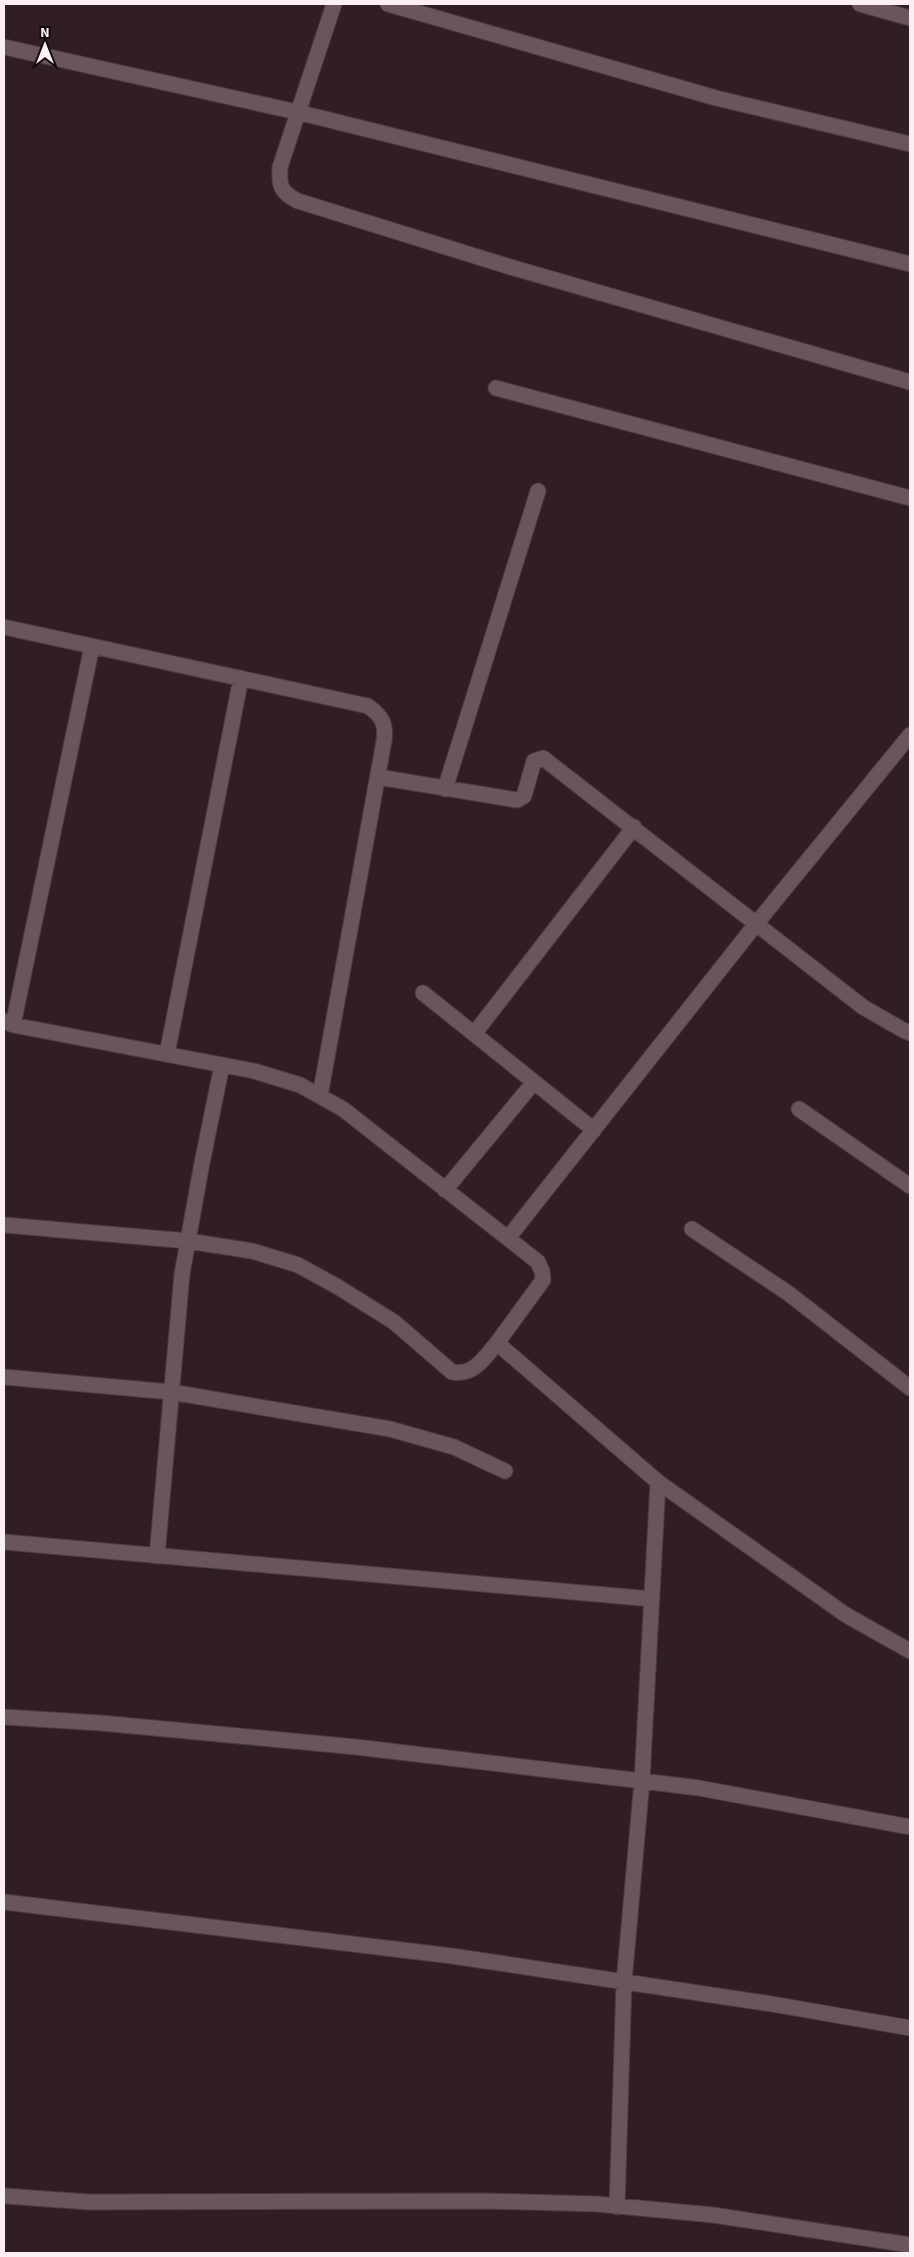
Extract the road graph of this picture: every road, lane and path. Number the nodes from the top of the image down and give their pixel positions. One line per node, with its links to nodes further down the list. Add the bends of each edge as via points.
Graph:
1 (334, 4): 6 (street)
2 (388, 4): 7 (street, via 716,98)
3 (860, 4): 4 (street)
4 (910, 18)
5 (4, 46): 6 (street)
6 (298, 112): 8 (street); 9 (street, via 280,167 279,183 286,195 298,201 506,266)
7 (910, 144)
8 (910, 264)
9 (910, 382)
10 (496, 388): 12 (street)
11 (538, 491): 18 (street)
12 (910, 498)
13 (4, 626): 14 (street)
14 (92, 646): 15 (street); 22 (street)
15 (241, 678): 17 (street, via 368,706 380,715 386,726); 25 (street)
16 (910, 734): 20 (street)
17 (378, 777): 18 (street); 28 (street)
18 (445, 788): 19 (street, via 517,800 524,796 534,761 544,758)
19 (634, 827): 20 (street); 24 (street)
20 (756, 924): 23 (street, via 863,1007); 30 (street)
21 (423, 993): 24 (street)
22 (8, 1023): 25 (street)
23 (910, 1033)
24 (474, 1034): 27 (street)
25 (167, 1054): 26 (street)
26 (222, 1064): 28 (street, via 300,1086); 36 (street)
27 (534, 1082): 30 (street); 32 (street)
28 (320, 1096): 32 (street, via 342,1109)
29 (799, 1109): 31 (street)
30 (594, 1130): 35 (street)
31 (910, 1186)
32 (445, 1190): 35 (street)
33 (4, 1225): 36 (street)
34 (692, 1229): 39 (street, via 788,1293)
35 (508, 1238): 37 (street, via 538,1262 544,1280)
36 (188, 1241): 37 (street, via 252,1251 298,1265 394,1322 452,1372 462,1374 472,1370); 40 (street)
37 (497, 1343): 42 (street)
38 (4, 1377): 40 (street)
39 (910, 1388)
40 (171, 1392): 41 (street, via 390,1429 454,1447); 44 (street)
41 (505, 1470)
42 (658, 1482): 45 (street); 46 (street, via 846,1615)
43 (4, 1542): 44 (street)
44 (158, 1556): 45 (street)
45 (652, 1599): 48 (street)
46 (910, 1651)
47 (4, 1717): 48 (street, via 347,1746)
48 (642, 1781): 49 (street, via 699,1788); 51 (street)
49 (910, 1828)
50 (4, 1902): 51 (street, via 452,1956)
51 (624, 1982): 52 (street); 54 (street)
52 (910, 2028)
53 (4, 2196): 54 (street, via 89,2202 486,2201)
54 (617, 2206): 55 (street, via 713,2215)
55 (910, 2245)

